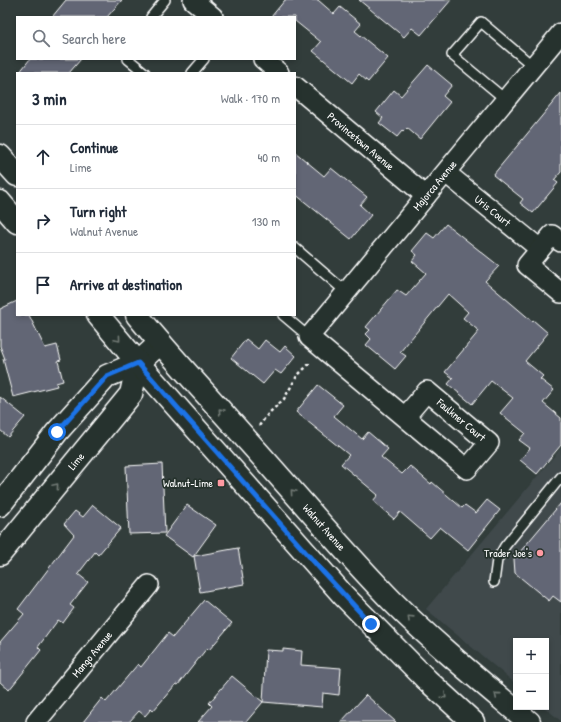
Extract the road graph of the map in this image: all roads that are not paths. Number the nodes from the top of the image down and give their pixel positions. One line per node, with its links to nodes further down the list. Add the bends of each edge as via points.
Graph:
1 (165, 0): 3 (lane)
2 (192, 0): 4 (street)
3 (152, 16)
4 (212, 16)
5 (561, 33): 9 (street, Majorca Avenue)
6 (129, 60): 10 (lane)
7 (203, 60): 11 (lane)
8 (264, 60): 12 (street)
9 (534, 67): 14 (street, Majorca Avenue); 14 (lane, via 480,22 452,55)
10 (144, 72)
11 (193, 72)
12 (278, 72)
13 (296, 87): 18 (street, Provincetown Avenue)
14 (506, 100): 16 (street, Majorca Avenue)
15 (0, 156): 17 (main road)
16 (446, 173): 18 (street, Majorca Avenue); 23 (street, Uris Court)
17 (16, 174)
18 (426, 196): 24 (street, Majorca Avenue)
19 (0, 202): 20 (main road)
20 (16, 221)
21 (561, 242): 23 (street, via 552,235)
22 (296, 249): 24 (lane)
23 (540, 249): 25 (street, via 527,265)
24 (346, 292): 29 (street, Majorca Avenue)
25 (561, 293)
26 (99, 316): 31 (main road, one-way to 31)
27 (138, 316): 30 (main road, Walnut Avenue)
28 (284, 316): 29 (lane)
29 (316, 343): 32 (street)
30 (160, 344): 31 (main road); 38 (main road, Walnut Avenue, one-way to 30, via 372,581)
31 (138, 363): 34 (main road, via 107,376 57,432); 35 (main road, Lime, one-way to 31, via 131,394); 39 (main road, via 344,596)
32 (405, 417)
33 (561, 477): 36 (lane, via 505,546 497,560)
34 (0, 505)
35 (0, 554)
36 (494, 582)
37 (149, 585): 40 (street, Mango Avenue)
38 (438, 645): 39 (main road); 42 (main road, Walnut Avenue, one-way to 38)
39 (416, 669): 41 (main road, one-way to 41)
40 (36, 722)
41 (473, 722)
42 (529, 722)

